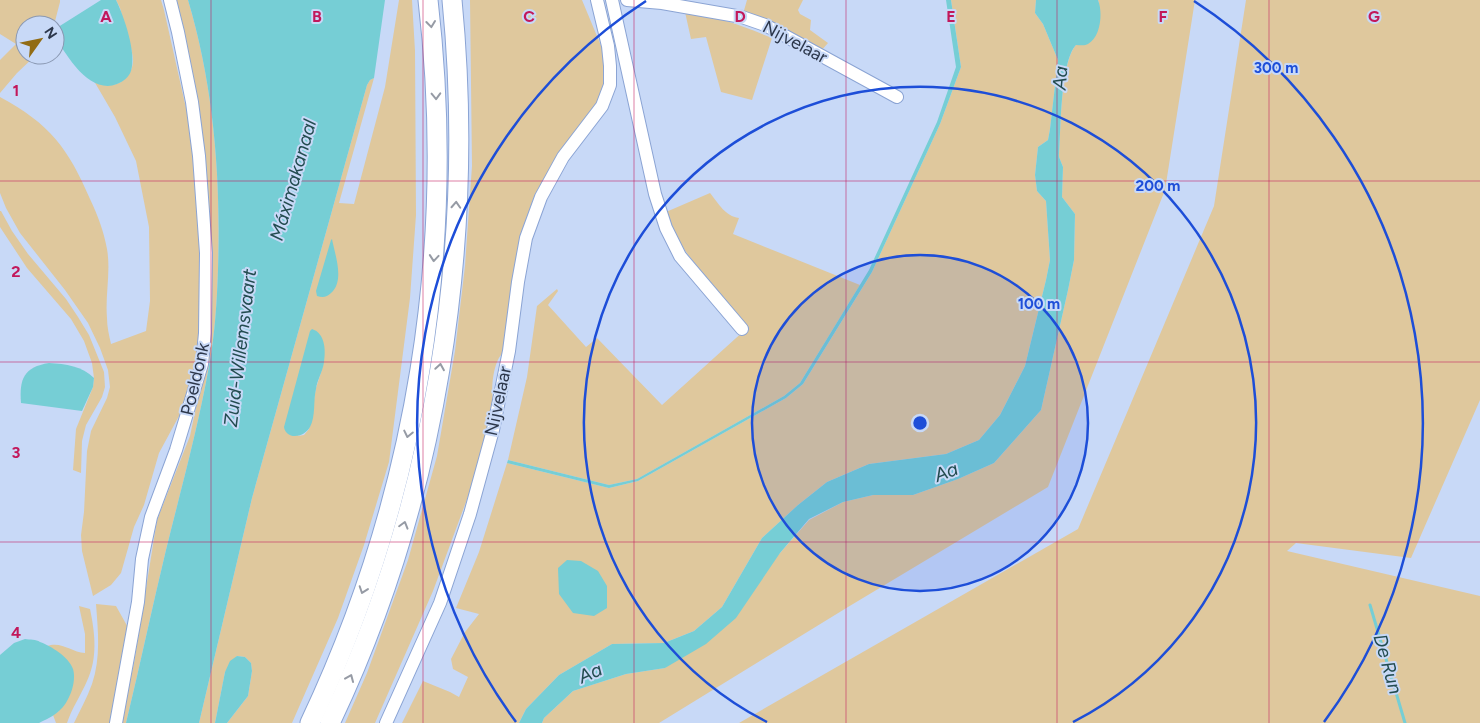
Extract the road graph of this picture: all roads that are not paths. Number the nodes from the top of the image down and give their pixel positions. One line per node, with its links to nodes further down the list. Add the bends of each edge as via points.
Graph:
1 (170, 0): 11 (street, Poeldonk, via 200,156 206,253 205,333 202,364 176,450 151,517)
2 (428, 0): 12 (highway, one-way to 12, via 437,137 437,217 430,302 418,386 378,548 351,626)
3 (452, 0): 13 (highway, one-way to 3, via 369,632 396,553 417,479 444,342 458,170 458,86)
4 (597, 0): 7 (street, Nijvelaar, via 608,46)
5 (612, 0): 8 (street)
6 (628, 0): 9 (street, Nijvelaar, via 704,9 765,25)
7 (610, 85): 8 (street); 14 (street, Nijvelaar, via 602,106 562,157 541,197 526,238 493,430 470,514 440,603)
8 (632, 87): 10 (street, via 655,194 666,228 680,256)
9 (897, 96)
10 (742, 329)
11 (116, 723)
12 (310, 723)
13 (330, 723)
14 (386, 723)

